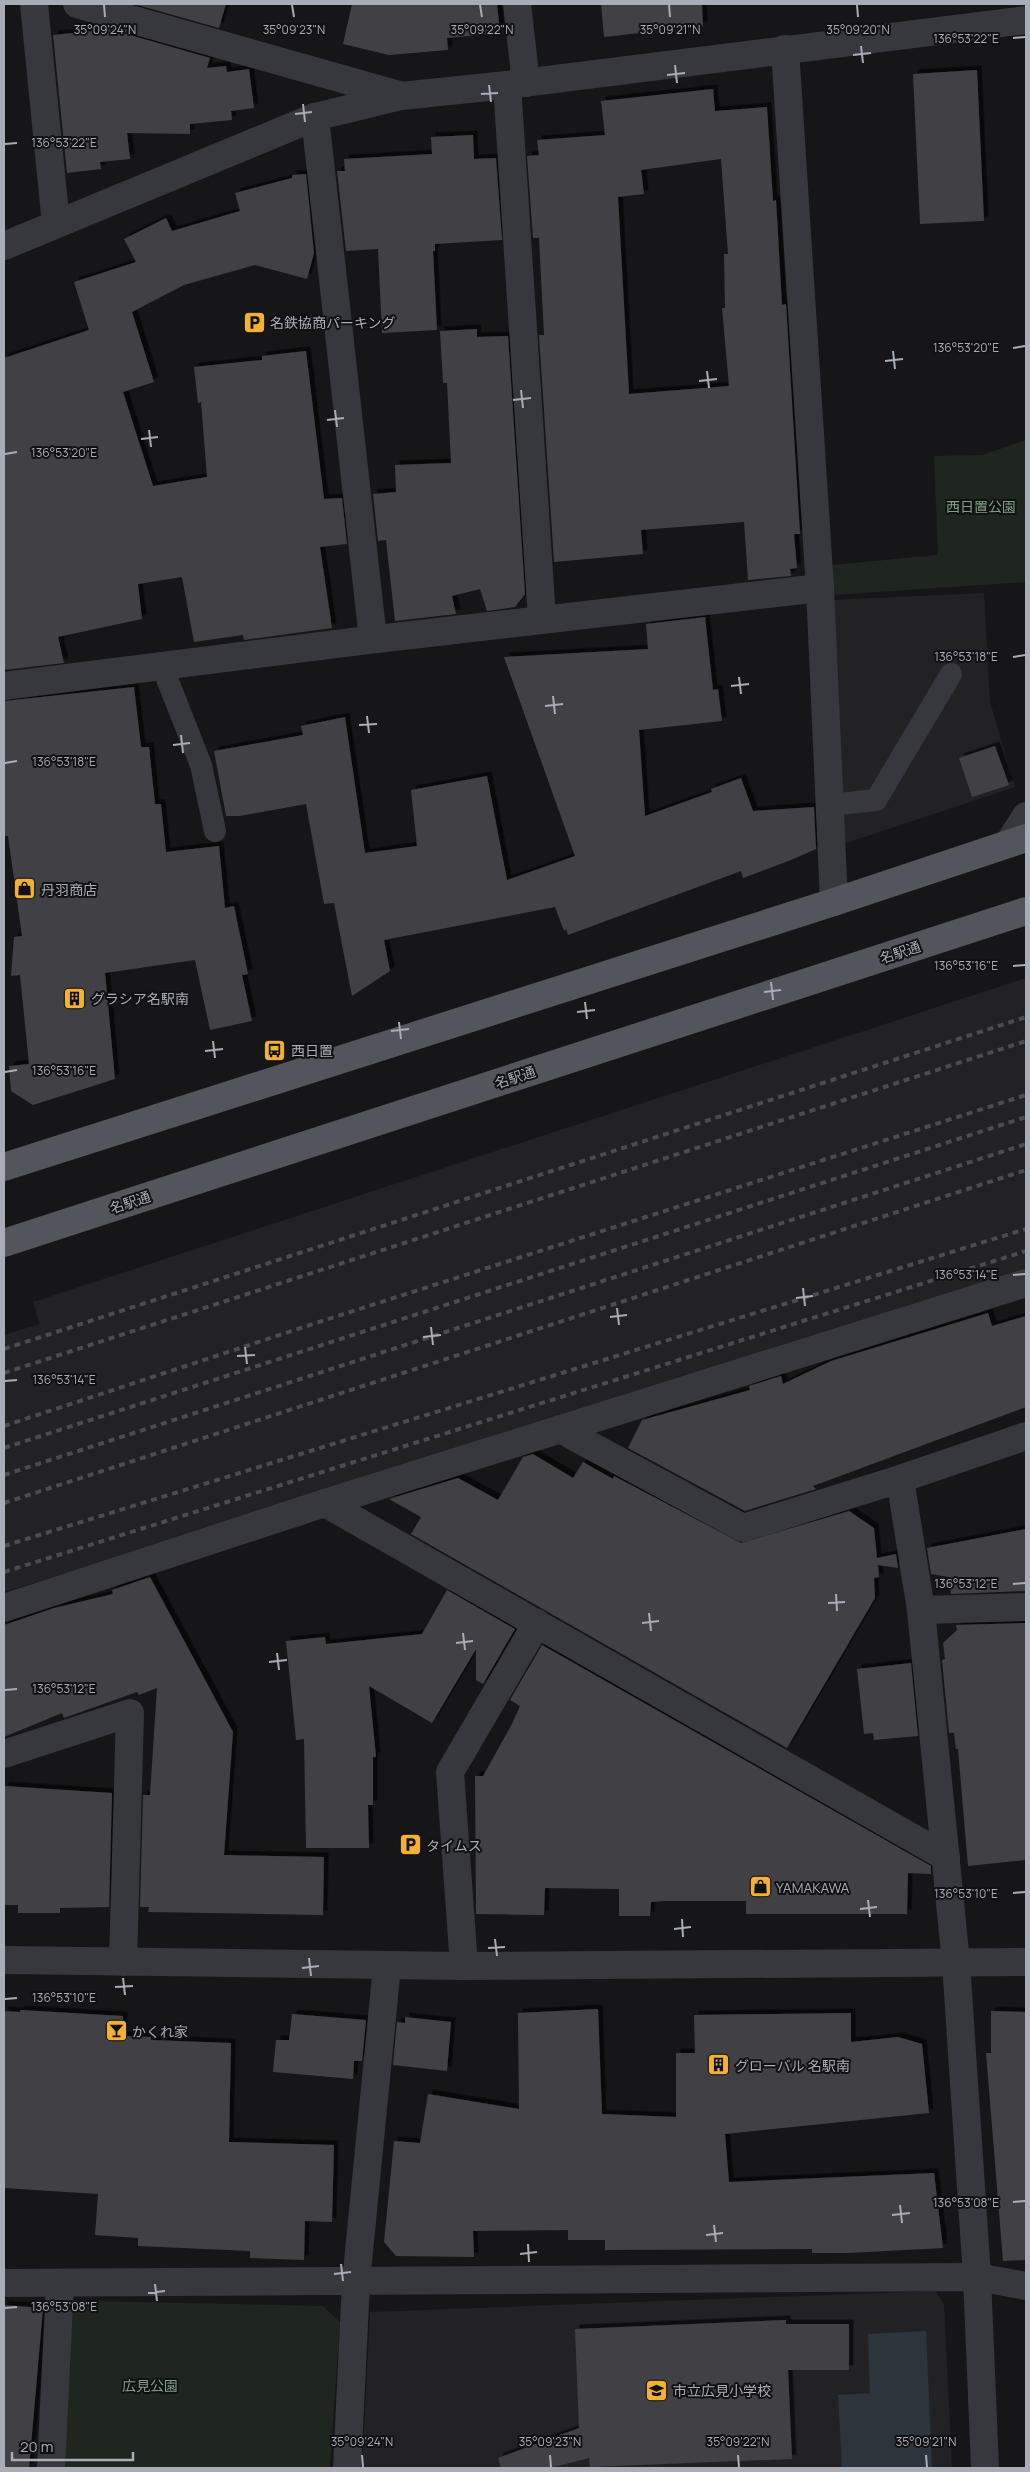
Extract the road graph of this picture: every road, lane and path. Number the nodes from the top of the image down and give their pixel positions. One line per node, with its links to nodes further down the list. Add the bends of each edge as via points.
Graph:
1 (34, 4): 9 (street)
2 (77, 4): 7 (street)
3 (517, 4): 6 (street)
4 (1026, 20): 5 (street)
5 (785, 49): 6 (street); 11 (street)
6 (517, 84): 7 (street); 12 (street)
7 (401, 96): 8 (street)
8 (316, 117): 9 (street); 13 (street)
9 (56, 224): 10 (street)
10 (4, 246)
11 (820, 588): 12 (street); 17 (street)
12 (542, 619): 13 (street)
13 (373, 639): 14 (street)
14 (162, 666): 16 (street); 19 (lane, via 201,765)
15 (951, 674): 17 (lane, via 876,800)
16 (4, 686)
17 (830, 805): 21 (street)
18 (1026, 816): 20 (street)
19 (215, 831)
20 (1017, 841): 21 (main road)
21 (834, 902): 23 (main road)
22 (1026, 911): 24 (main road, 名駅通)
23 (4, 1167)
24 (4, 1243)
25 (1026, 1283): 26 (street)
26 (560, 1429): 28 (street, via 743,1528); 29 (street)
27 (1026, 1436): 28 (street)
28 (900, 1479): 32 (street)
29 (325, 1503): 31 (street); 33 (street)
30 (1026, 1607): 32 (street)
31 (4, 1608)
32 (921, 1610): 35 (street)
33 (537, 1623): 35 (street); 41 (street, via 450,1772)
34 (4, 1754): 37 (street, via 130,1713)
35 (946, 1858): 39 (street)
36 (4, 1960): 37 (street)
37 (123, 1962): 40 (street)
38 (1026, 1962): 39 (street)
39 (956, 1963): 41 (street); 42 (street)
40 (387, 1966): 41 (street); 43 (street)
41 (464, 1966)
42 (977, 2277): 43 (street); 46 (street); 49 (street)
43 (356, 2282): 45 (street); 48 (street)
44 (4, 2283): 45 (street)
45 (60, 2284): 47 (street)
46 (1026, 2286)
47 (51, 2468)
48 (347, 2468)
49 (984, 2468)

